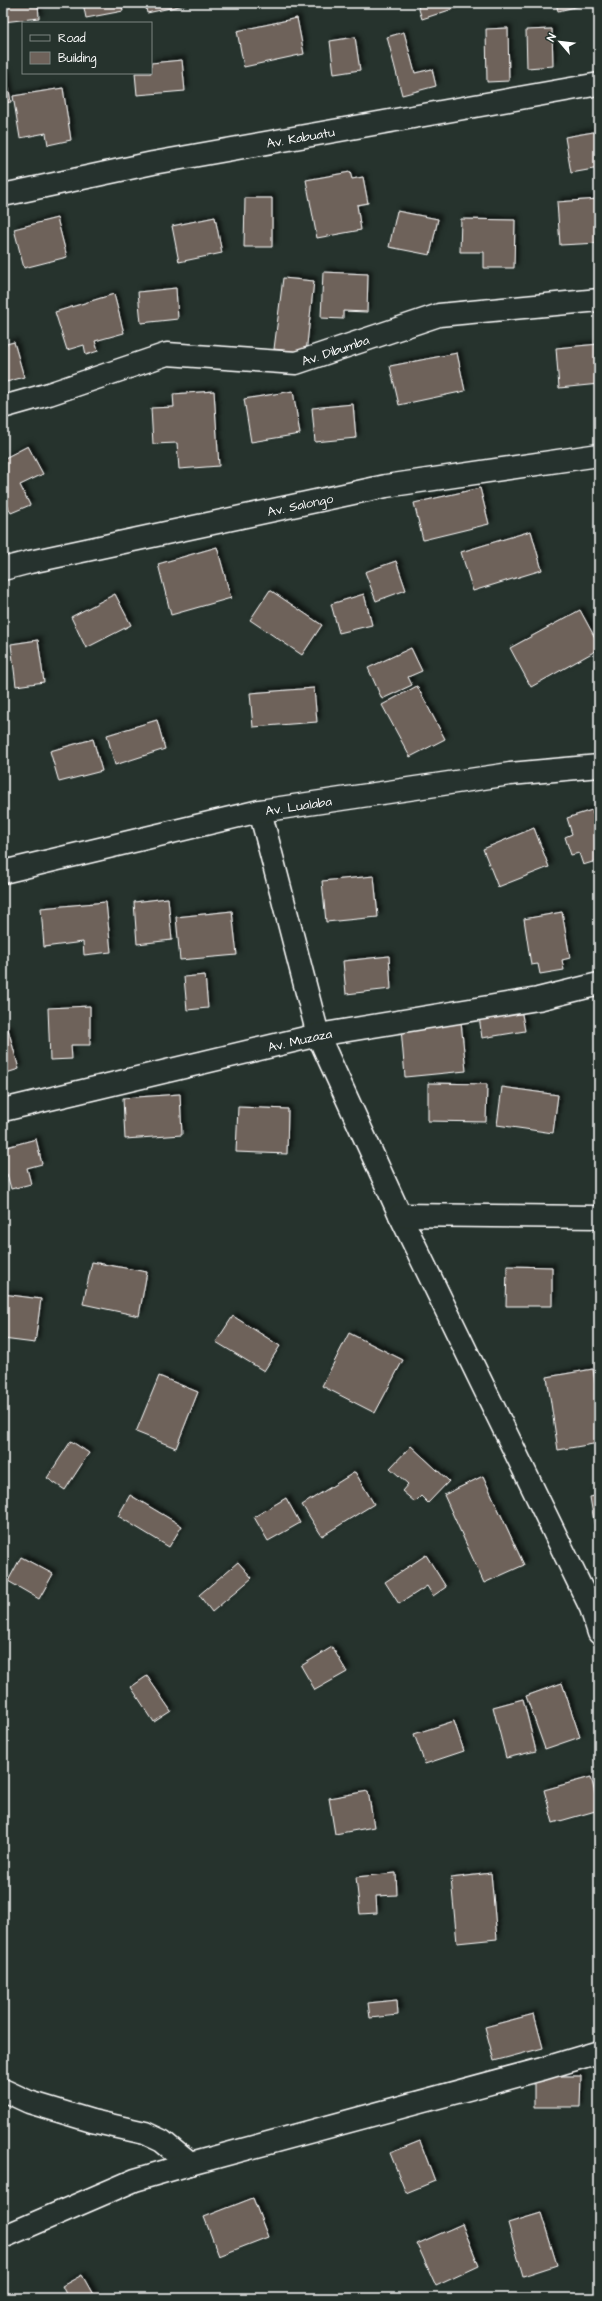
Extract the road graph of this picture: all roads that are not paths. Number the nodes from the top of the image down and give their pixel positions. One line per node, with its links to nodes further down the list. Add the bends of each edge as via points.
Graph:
1 (599, 84): 2 (street, Av. Kabuatu, via 153,163)
2 (3, 195)
3 (599, 300): 4 (street, Av. Dibumba, via 439,315 296,363 166,354)
4 (3, 407)
5 (599, 455): 6 (street, Av. Salongo, via 386,486)
6 (3, 569)
7 (599, 766): 8 (street, Av. Lualaba, via 510,774)
8 (260, 811): 9 (street, Av. Lualaba); 11 (street)
9 (3, 872)
10 (599, 984): 11 (street, Av. Muzaza, via 538,999)
11 (318, 1035): 12 (street, Av. Muzaza); 13 (street)
12 (3, 1110)
13 (400, 1215): 14 (street); 15 (street)
14 (599, 1217)
15 (595, 1608): 16 (street)
16 (599, 1633)
17 (599, 2052): 19 (street)
18 (3, 2090): 19 (street, via 29,2102 92,2121 145,2133 162,2141)
19 (190, 2164): 20 (street, via 135,2180)
20 (3, 2237)

